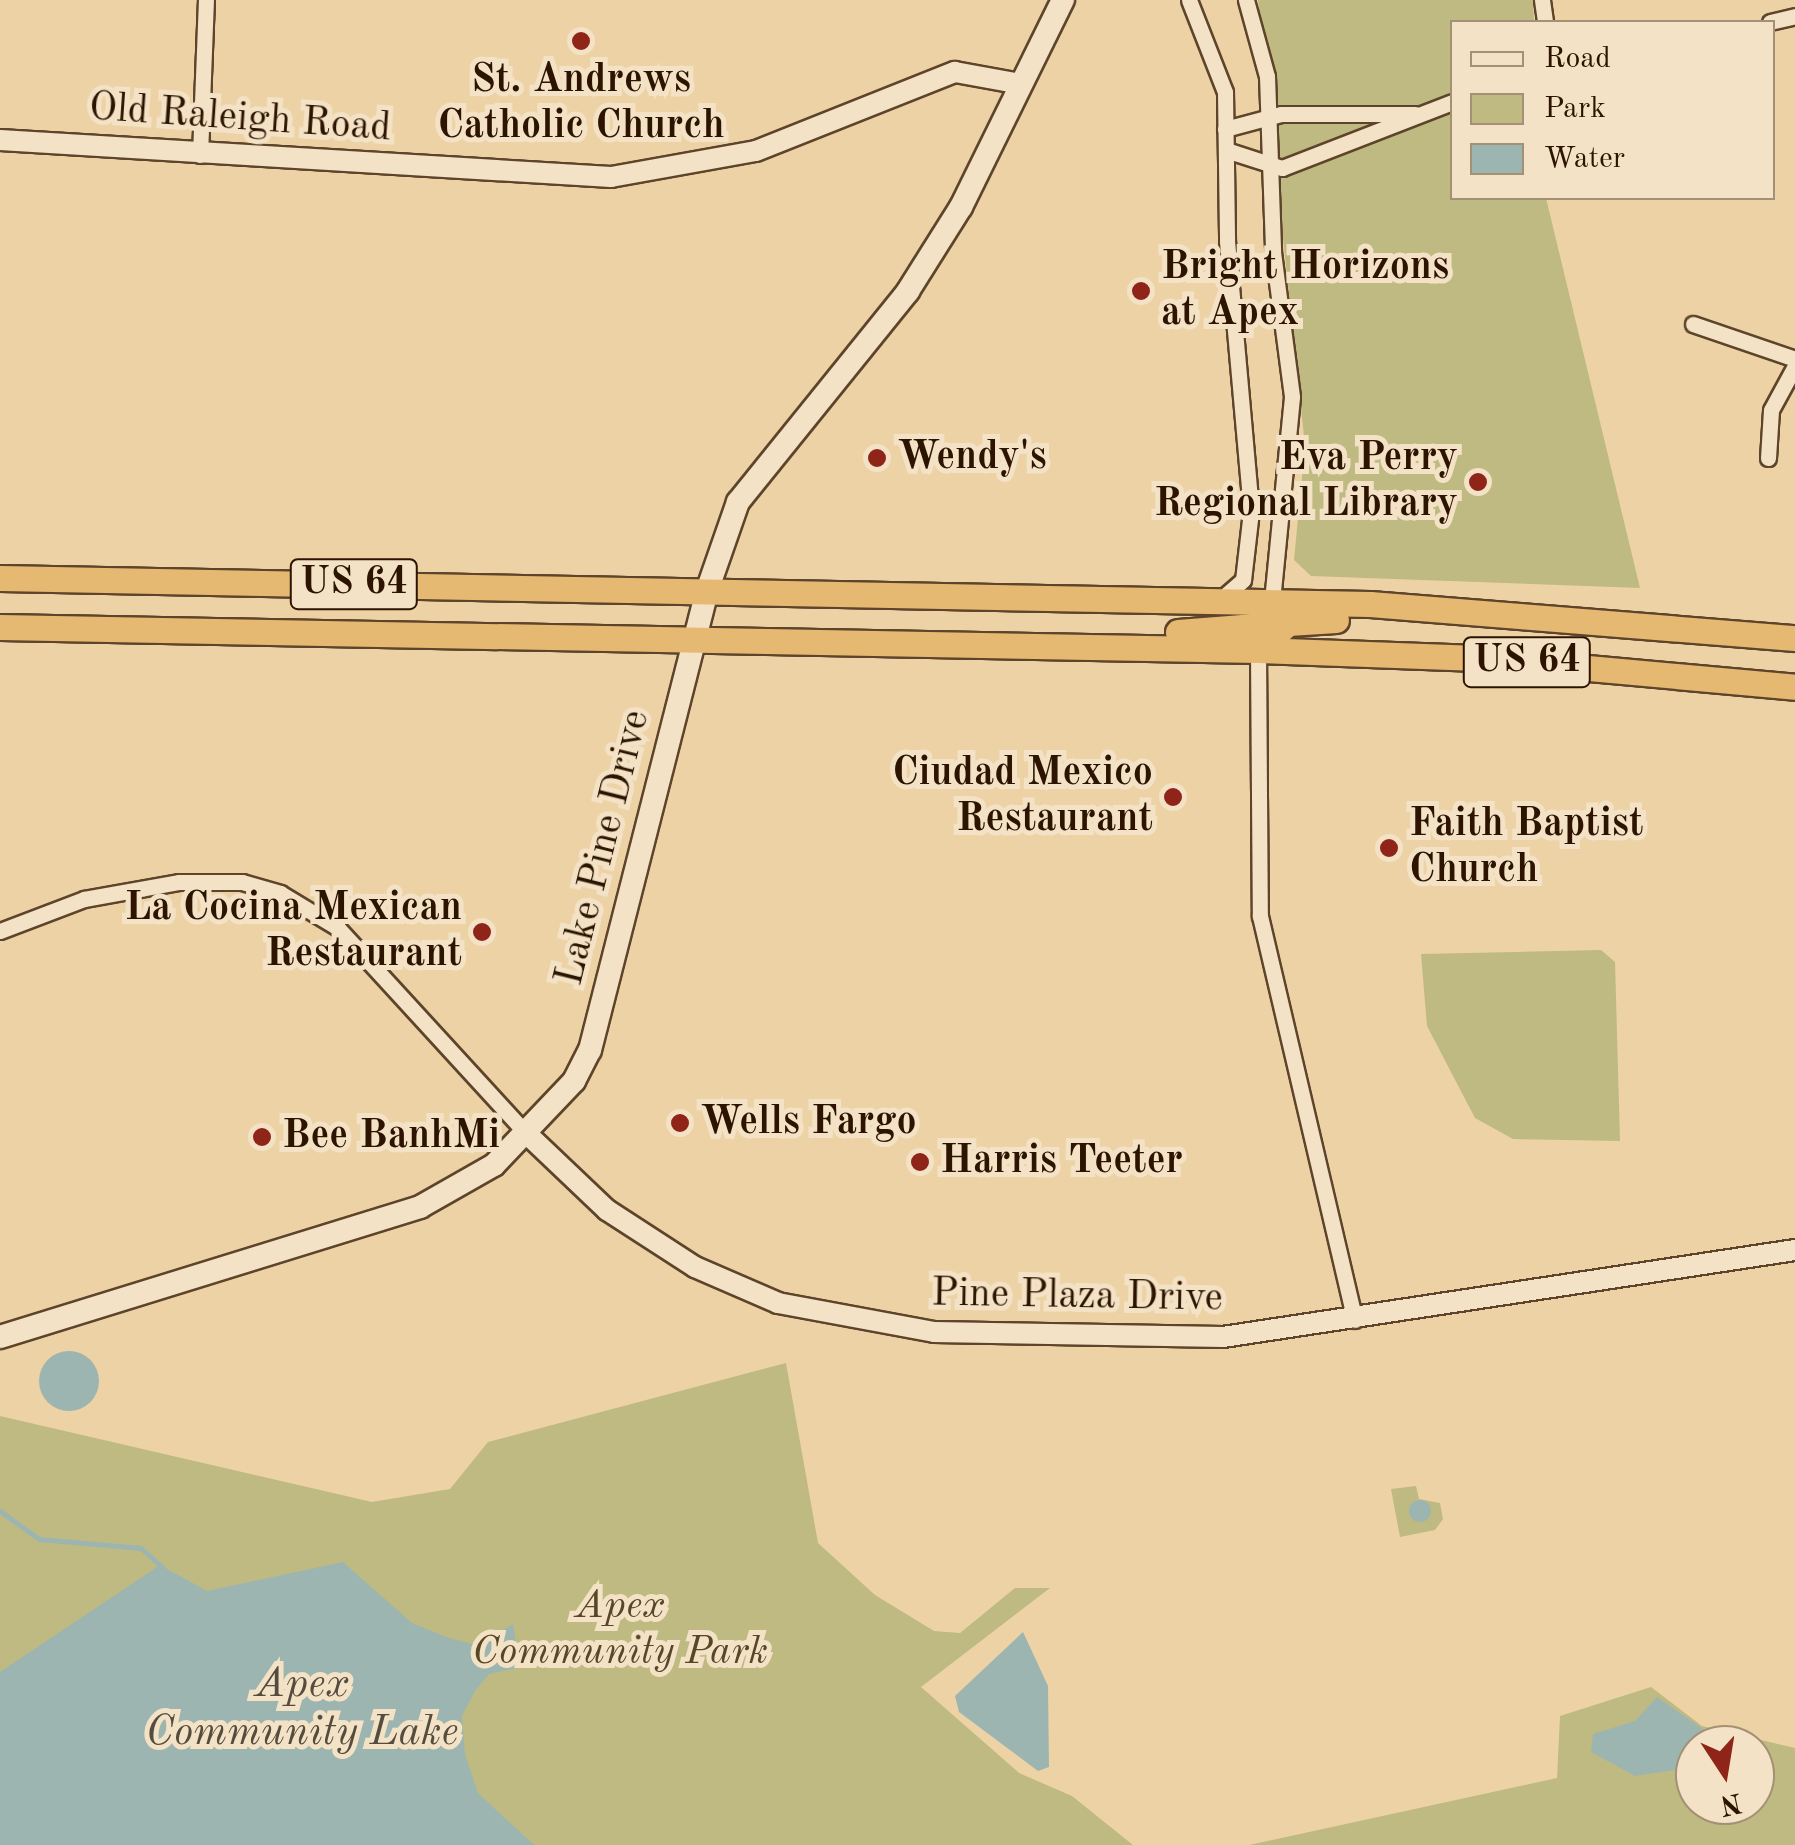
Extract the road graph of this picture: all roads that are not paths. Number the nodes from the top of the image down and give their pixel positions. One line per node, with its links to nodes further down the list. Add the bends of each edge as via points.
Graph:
1 (206, 0): 12 (street)
2 (1063, 0): 5 (main road)
3 (1190, 0): 9 (street, via 1221,67)
4 (1246, 0): 8 (street, via 1263,44)
5 (1021, 84): 12 (street, Old Raleigh Road, via 988,72 922,80 805,135 633,175); 18 (main road, Lake Pine Drive, via 908,291 744,492)
6 (1450, 103): 7 (street)
7 (1420, 114): 8 (street); 13 (street, via 1358,144)
8 (1269, 115): 9 (street); 13 (street)
9 (1226, 129): 11 (street)
10 (0, 140): 12 (street, Old Raleigh Road)
11 (1226, 150): 13 (street); 19 (street, via 1252,537 1236,594)
12 (200, 155)
13 (1270, 166): 20 (street, via 1292,397)
14 (1693, 324): 15 (street)
15 (1795, 362): 16 (street, via 1772,410)
16 (1768, 458)
17 (0, 578): 18 (highway, US 64)
18 (707, 590): 19 (highway, US 64); 23 (main road, Lake Pine Drive)
19 (1218, 600): 20 (highway, US 64)
20 (1272, 602): 21 (highway, US 64); 25 (highway, via 1255,626 1093,634)
21 (1508, 615): 24 (highway, US 64); 26 (highway, via 1288,622)
22 (0, 627): 23 (highway, US 64)
23 (696, 638): 25 (highway, US 64); 29 (main road, Lake Pine Drive, via 590,1050)
24 (1795, 638)
25 (1071, 646): 26 (highway, US 64)
26 (1258, 650): 27 (highway, US 64, via 1478,658); 31 (street, via 1260,916)
27 (1795, 687)
28 (0, 931): 29 (street, via 84,899 179,882 242,882 280,894 347,936)
29 (528, 1136): 31 (street, Pine Plaza Drive, via 656,1245 749,1292 842,1320 1125,1342); 32 (main road, Lake Pine Drive, via 420,1206)
30 (1795, 1250): 31 (street, Pine Plaza Drive)
31 (1355, 1320)
32 (0, 1337)

